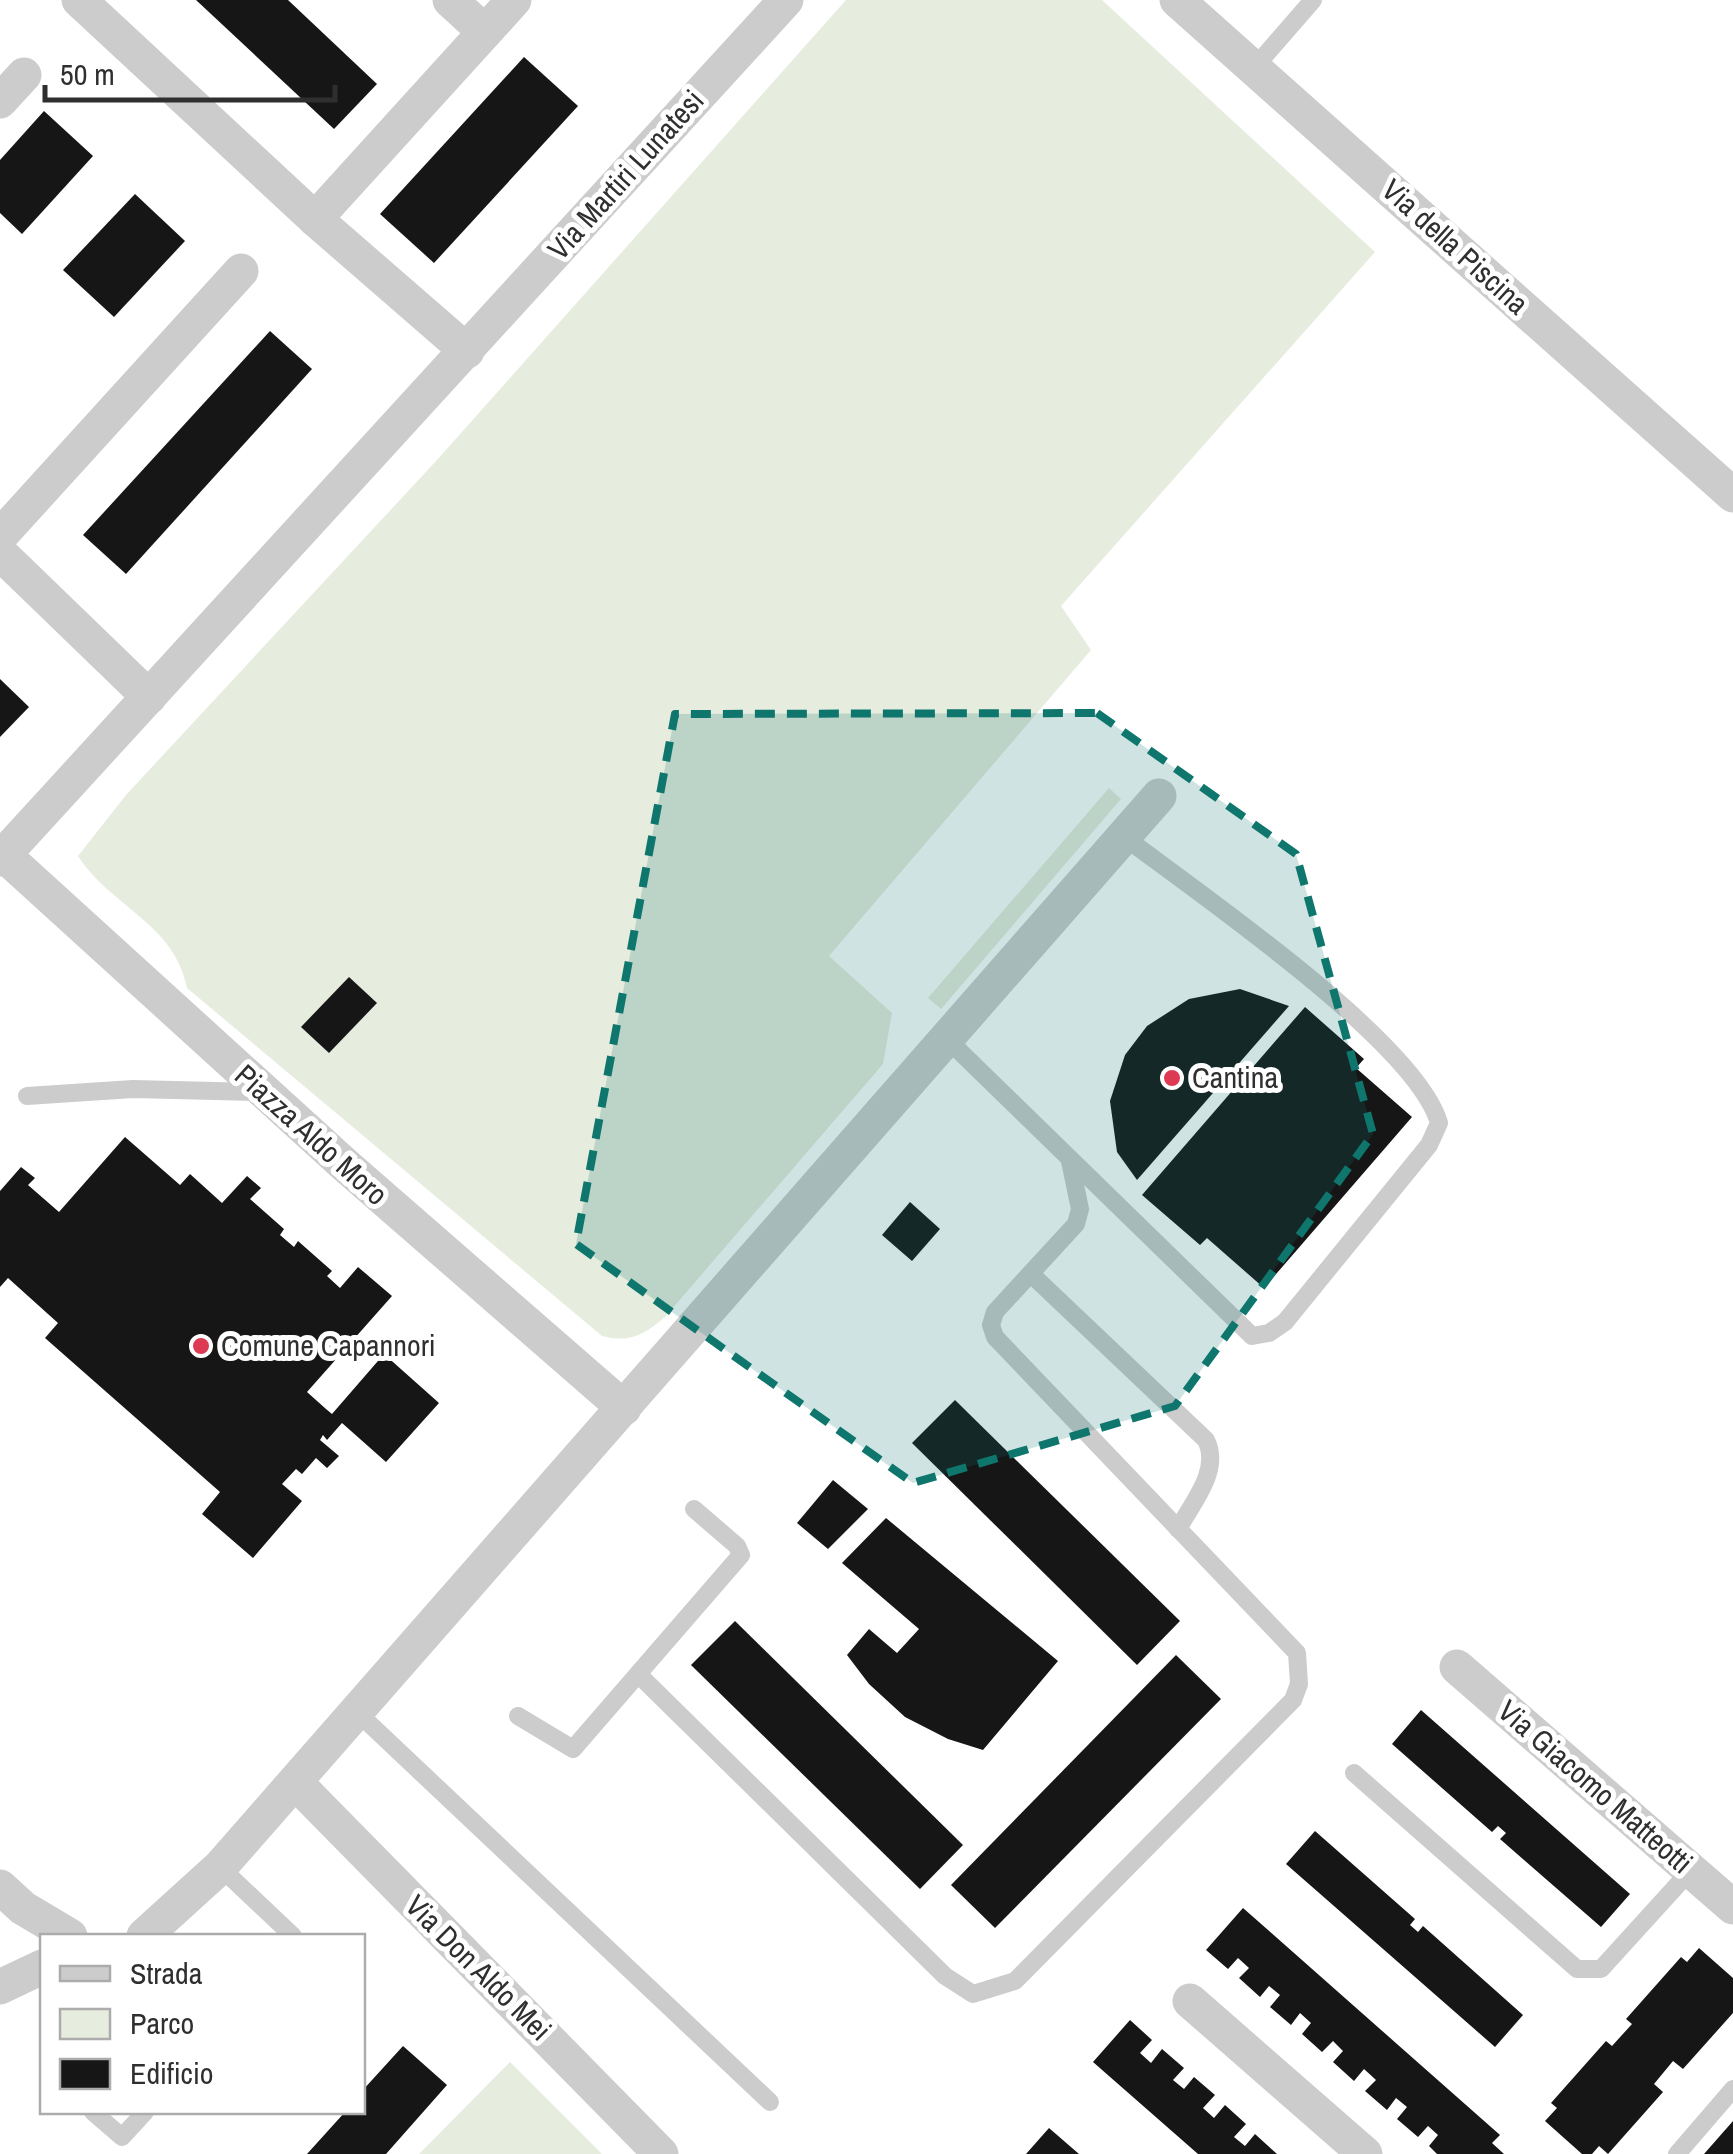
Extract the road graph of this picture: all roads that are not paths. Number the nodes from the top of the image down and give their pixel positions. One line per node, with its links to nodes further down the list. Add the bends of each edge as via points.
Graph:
1 (79, 0): 9 (street)
2 (450, 0): 7 (street)
3 (514, 0): 7 (street)
4 (786, 0): 11 (street, Via Martiri Lunatesi)
5 (1177, 0): 8 (street, Via della Piscina)
6 (1313, 0): 8 (lane)
7 (485, 32): 9 (street)
8 (1254, 68): 12 (street, Via della Piscina)
9 (315, 219): 11 (street)
10 (241, 271): 13 (street)
11 (467, 350): 15 (street, Via Martiri Lunatesi)
12 (1733, 494)
13 (0, 536)
14 (0, 554): 15 (street)
15 (149, 697): 18 (street, Via Martiri Lunatesi)
16 (1159, 796): 17 (street)
17 (1124, 836): 19 (street); 22 (lane, via 1320,986 1418,1082 1439,1123 1285,1322 1252,1336)
18 (2, 857): 20 (street, Piazza Aldo Moro)
19 (944, 1037): 22 (lane); 24 (street)
20 (264, 1092): 21 (lane, via 133,1089); 24 (street, Piazza Aldo Moro)
21 (27, 1096)
22 (1070, 1160): 23 (lane, via 1080,1209 1076,1224)
23 (1031, 1274): 26 (lane, via 1206,1440 1214,1455 1210,1471); 26 (lane, via 995,1312 995,1337)
24 (624, 1408): 29 (street)
25 (694, 1509): 28 (lane, via 740,1555)
26 (1178, 1529): 28 (lane, via 1298,1654 1299,1684 1292,1700 1016,1981 996,1990 973,1994 945,1976)
27 (1457, 1666): 34 (street, Via Giacomo Matteotti)
28 (638, 1674): 30 (lane, via 573,1750)
29 (357, 1712): 32 (street); 44 (lane)
30 (518, 1716)
31 (1354, 1773): 34 (lane, via 1589,1972 1602,1970)
32 (294, 1782): 33 (street); 47 (street, Via Don Aldo Mei)
33 (220, 1867): 38 (street); 39 (lane)
34 (1691, 1870): 36 (street, Via Giacomo Matteotti)
35 (0, 1887): 37 (street)
36 (1733, 1907)
37 (67, 1934)
38 (146, 1934)
39 (291, 1934)
40 (40, 1967): 41 (street)
41 (0, 1987)
42 (1190, 2001): 48 (street)
43 (1733, 2089): 49 (lane)
44 (770, 2102)
45 (95, 2114): 46 (lane, via 122,2136)
46 (143, 2114)
47 (661, 2154)
48 (1365, 2154)
49 (1677, 2154)

